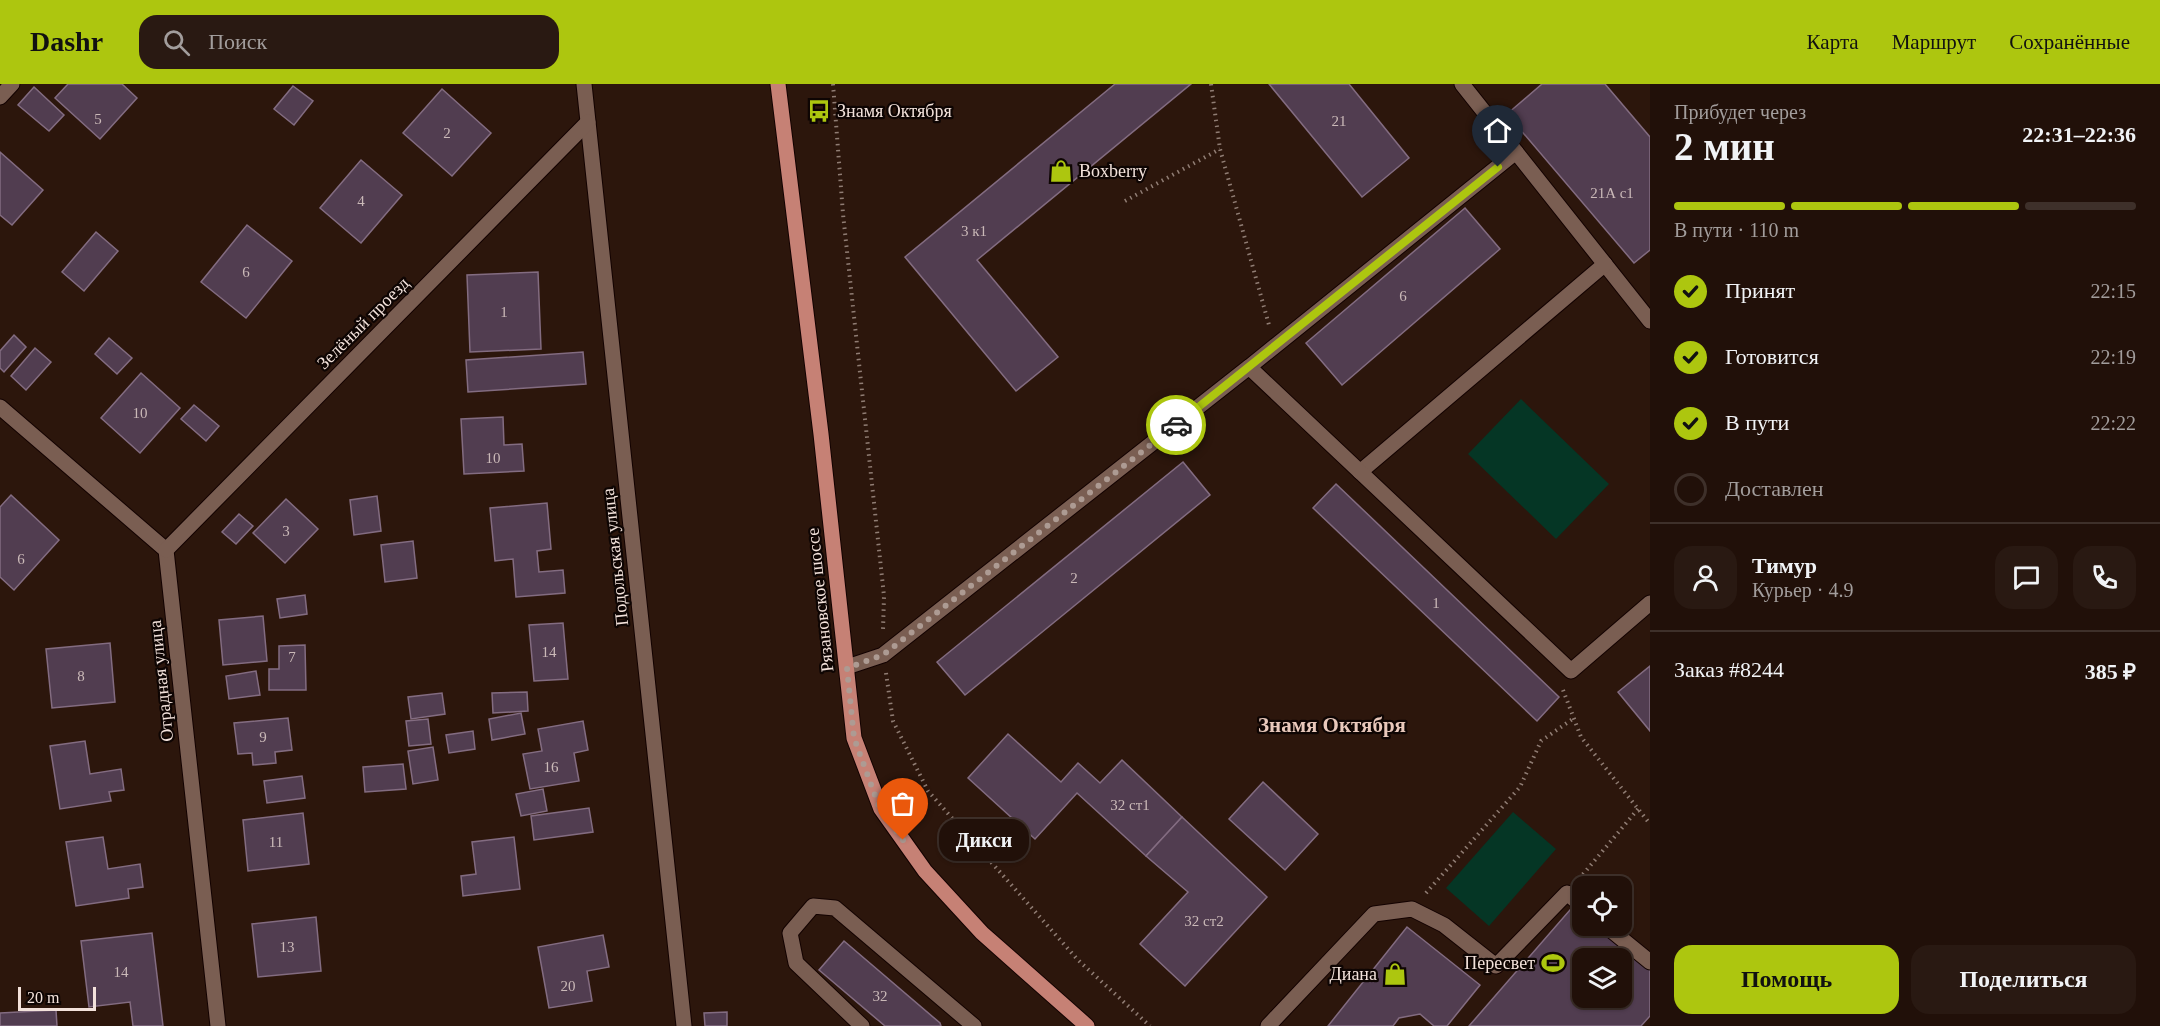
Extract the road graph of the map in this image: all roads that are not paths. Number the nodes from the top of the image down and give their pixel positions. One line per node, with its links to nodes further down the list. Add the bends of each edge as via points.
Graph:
1 (12, 84): 5 (street)
2 (584, 84): 6 (street, Подольская улица)
3 (778, 84): 15 (main road, Рязановское шоссе)
4 (1462, 84): 7 (street)
5 (0, 97)
6 (588, 122): 13 (street, Зелёный проезд); 20 (street, Подольская улица)
7 (1516, 152): 8 (street); 10 (street)
8 (1605, 264): 9 (street); 12 (street)
9 (1650, 321)
10 (1249, 367): 12 (street); 15 (street, via 883,655)
11 (0, 407): 13 (street)
12 (1360, 472): 14 (street, via 1571,671)
13 (166, 550): 19 (street, Отрадная улица)
14 (1650, 603)
15 (847, 668): 23 (main road, Рязановское шоссе, via 854,738 880,809 925,871 982,933)
16 (1572, 897): 24 (street, via 1567,893 1496,966 1444,925 1412,909 1374,914)
17 (1618, 936): 18 (street)
18 (1650, 962)
19 (218, 1026)
20 (684, 1026)
21 (862, 1026): 22 (street, via 796,963 790,933 813,906 835,908)
22 (974, 1026)
23 (1087, 1026)
24 (1268, 1026)

